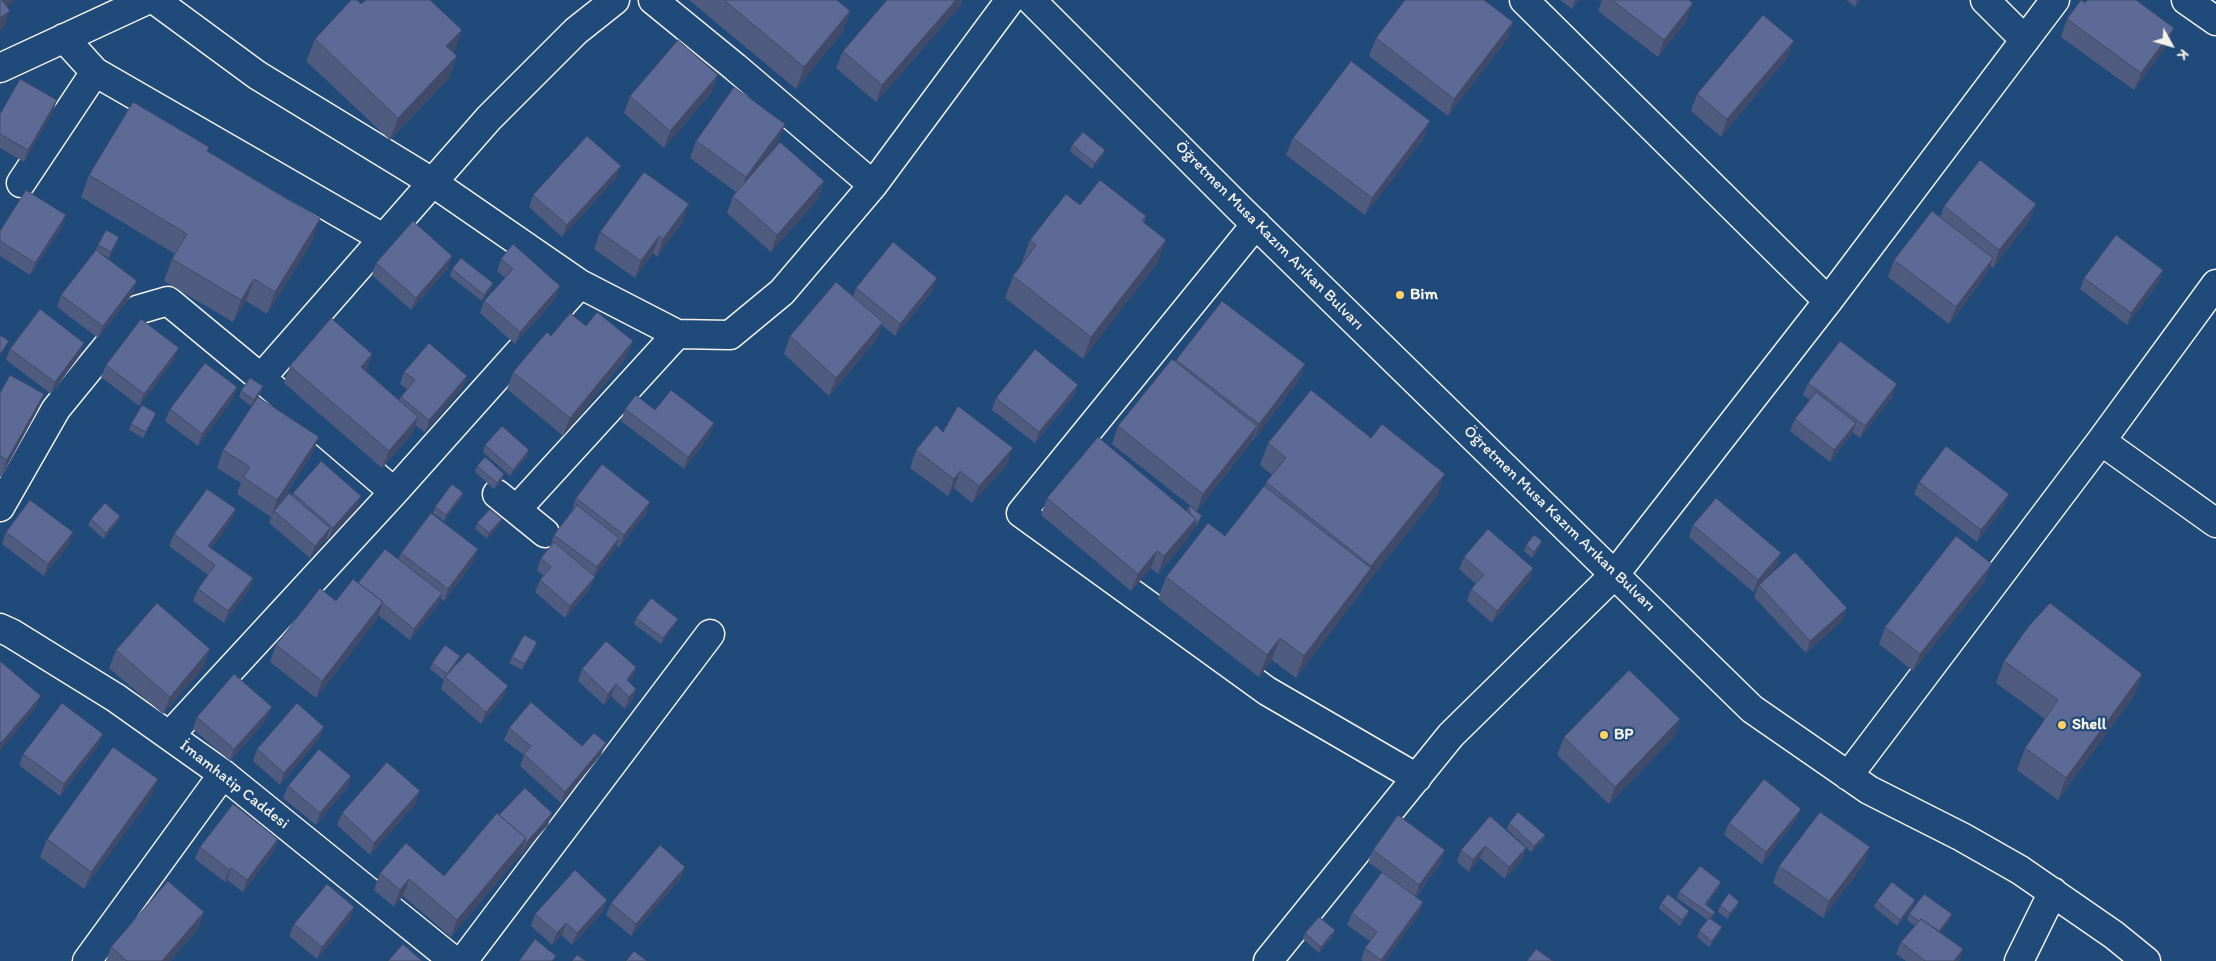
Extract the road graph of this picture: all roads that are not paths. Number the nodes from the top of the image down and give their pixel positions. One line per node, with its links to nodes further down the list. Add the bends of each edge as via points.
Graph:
1 (147, 0): 12 (street)
2 (155, 0): 16 (street, via 257,75)
3 (615, 0): 16 (street, via 576,31 488,118)
4 (653, 0): 18 (street)
5 (1010, 0): 18 (street)
6 (1031, 0): 19 (street, Öğretmen Musa Kazım Arıkan Bulvarı)
7 (1524, 0): 23 (street)
8 (1985, 0): 13 (street)
9 (2055, 0): 13 (street)
10 (2186, 0): 11 (street)
11 (2216, 21)
12 (64, 38): 14 (street); 15 (street)
13 (2025, 40): 23 (street)
14 (0, 68)
15 (95, 72): 17 (street); 20 (street)
16 (432, 182): 20 (street); 21 (street)
17 (21, 183)
18 (873, 185): 24 (street, via 782,292 730,335)
19 (1256, 224): 31 (street, Öğretmen Musa Kazım Arıkan Bulvarı); 37 (street, via 1021,513 1267,690)
20 (383, 238): 25 (street)
21 (580, 284): 24 (street); 27 (street)
22 (2216, 284): 26 (street)
23 (1828, 301): 31 (street)
24 (677, 334): 30 (street, via 507,502)
25 (260, 378): 27 (street); 28 (street, via 168,301 137,310 56,409)
26 (2100, 441): 29 (street); 36 (street)
27 (394, 492): 34 (street)
28 (0, 506)
29 (2216, 523)
30 (545, 533)
31 (1614, 574): 36 (street, Öğretmen Musa Kazım Arıkan Bulvarı, via 1752,709); 37 (street, via 1452,735)
32 (0, 628): 34 (street, İmamhatip Caddesi)
33 (710, 634): 41 (street)
34 (170, 735): 35 (street, İmamhatip Caddesi)
35 (223, 774): 39 (street); 40 (street, İmamhatip Caddesi)
36 (1848, 776): 38 (street, Öğretmen Musa Kazım Arıkan Bulvarı, via 2003,860)
37 (1416, 778): 42 (street)
38 (2053, 892): 43 (street); 44 (street, Öğretmen Musa Kazım Arıkan Bulvarı)
39 (87, 961)
40 (454, 961)
41 (462, 961)
42 (1268, 961)
43 (2019, 961)
44 (2146, 961)

